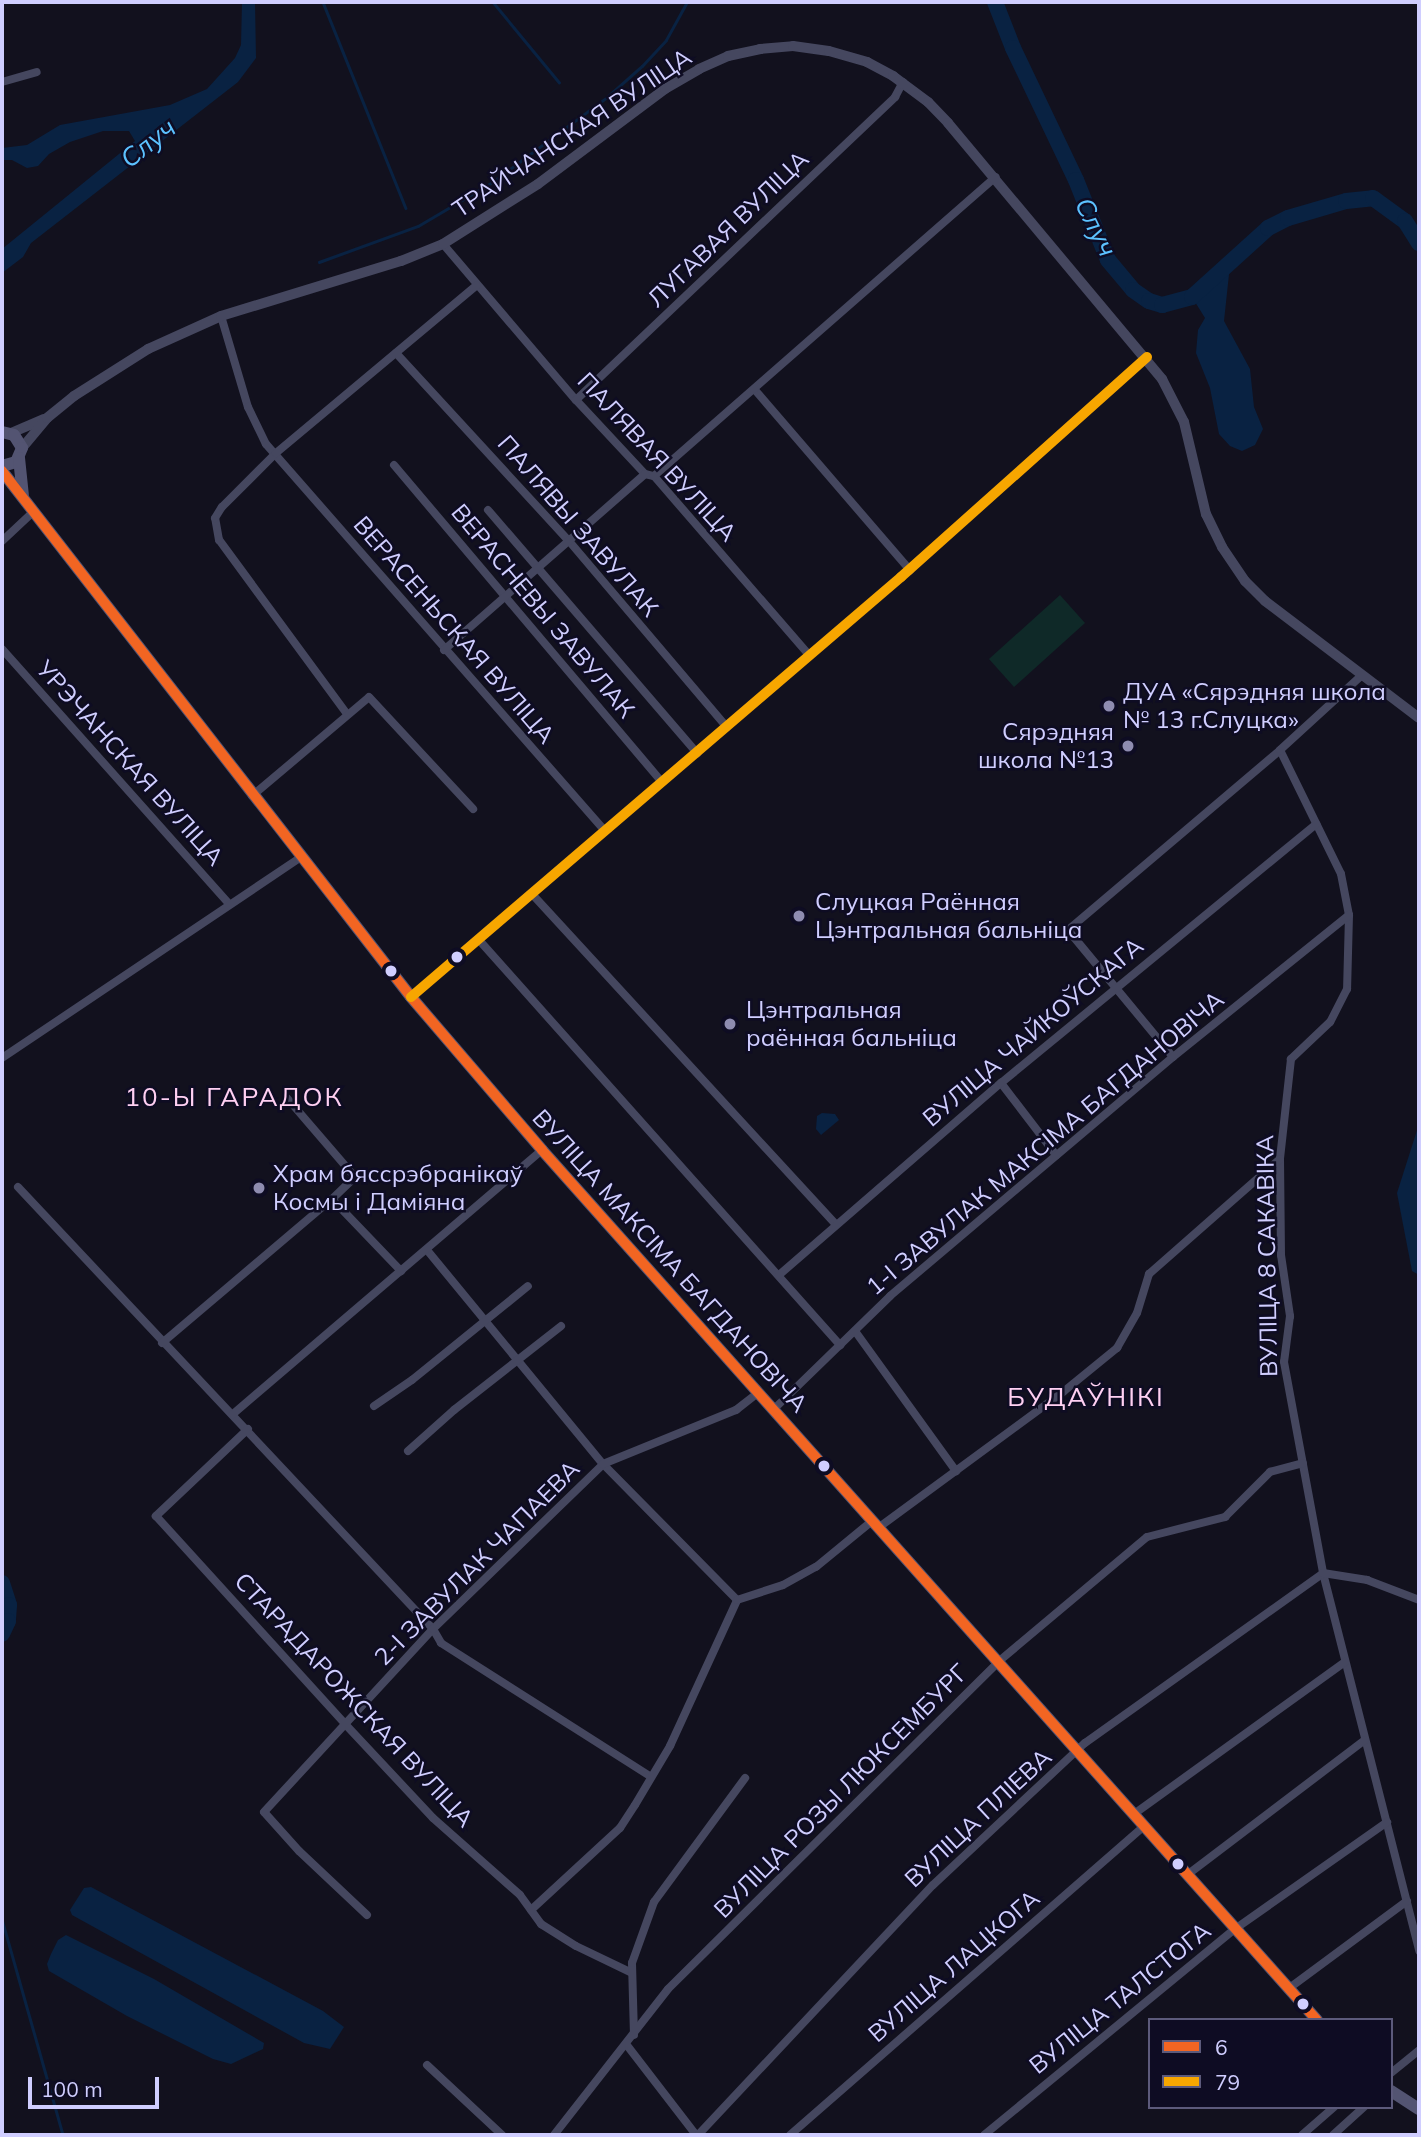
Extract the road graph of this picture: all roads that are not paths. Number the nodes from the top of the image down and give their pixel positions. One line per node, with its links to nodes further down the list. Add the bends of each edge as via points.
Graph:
1 (37, 72): 2 (street)
2 (2, 82)
3 (903, 82): 4 (street, ТРАЙЧАНСКАЯ ВУЛІЦА, via 928,102); 5 (street, ТРАЙЧАНСКАЯ ВУЛІЦА, via 867,62 829,51 793,46 728,56 665,89 538,184); 11 (street, ЛУГАВАЯ ВУЛІЦА, via 895,97)
4 (995, 177): 9 (street, ТРАЙЧАНСКАЯ ВУЛІЦА); 10 (street)
5 (443, 244): 6 (street, ПАЛЯВАЯ ВУЛІЦА); 7 (street, ТРАЙЧАНСКАЯ ВУЛІЦА)
6 (476, 286): 8 (street); 11 (street, ПАЛЯВАЯ ВУЛІЦА)
7 (221, 316): 12 (street, ТРАЙЧАНСКАЯ ВУЛІЦА, via 148,349); 15 (street, ВЕРАСЕНЬСКАЯ ВУЛІЦА, via 255,423)
8 (396, 353): 15 (street); 23 (street, ПАЛЯВЫ ЗАВУЛАК)
9 (1147, 357): 25 (street); 30 (street, ТРАЙЧАНСКАЯ ВУЛІЦА, via 1184,422 1206,514 1230,561 1265,601)
10 (755, 390): 19 (street); 25 (street)
11 (576, 400): 19 (street, ПАЛЯВАЯ ВУЛІЦА)
12 (47, 418): 13 (street, ТРАЙЧАНСКАЯ ВУЛІЦА); 14 (street, ТРАЙЧАНСКАЯ ВУЛІЦА)
13 (5, 432): 14 (main road, via 17,437)
14 (20, 453): 17 (main road, via 13,464); 20 (main road, ВУЛІЦА МАКСІМА БАГДАНОВІЧА, via 20,482)
15 (276, 453): 28 (street, ВЕРАСЕНЬСКАЯ ВУЛІЦА); 31 (street, via 222,506 215,529)
16 (394, 465): 26 (street, ВЕРАСНЕВЫ ЗАВУЛАК)
17 (2, 466)
18 (2, 471): 20 (main road, ВУЛІЦА МАКСІМА БАГДАНОВІЧА)
19 (649, 475): 23 (street); 29 (street, ПАЛЯВАЯ ВУЛІЦА)
20 (29, 507): 22 (street); 37 (main road, ВУЛІЦА МАКСІМА БАГДАНОВІЧА)
21 (488, 510): 24 (street)
22 (2, 541)
23 (569, 541): 24 (street); 33 (street, ПАЛЯВЫ ЗАВУЛАК)
24 (538, 567): 26 (street); 35 (street)
25 (910, 570): 29 (street)
26 (506, 595): 28 (street); 36 (street, ВЕРАСНЕВЫ ЗАВУЛАК)
27 (2, 649): 43 (street, УРЭЧАНСКАЯ ВУЛІЦА)
28 (444, 650): 40 (street, ВЕРАСЕНЬСКАЯ ВУЛІЦА)
29 (810, 656): 33 (street)
30 (1360, 676): 32 (street, ТРАЙЧАНСКАЯ ВУЛІЦА); 34 (street)
31 (347, 714): 37 (street); 38 (street, via 369,696)
32 (1419, 718)
33 (727, 727): 35 (street)
34 (1280, 750): 39 (street, ВУЛІЦА 8 САКАВІКА); 46 (street, via 1068,930)
35 (697, 753): 36 (street)
36 (662, 782): 40 (street)
37 (252, 796): 41 (main road, ВУЛІЦА МАКСІМА БАГДАНОВІЧА)
38 (473, 809)
39 (1316, 824): 44 (street, ВУЛІЦА 8 САКАВІКА, via 1341,874); 46 (street, ВУЛІЦА ЧАЙКОЎСКАГА)
40 (605, 831): 42 (street)
41 (300, 858): 43 (street); 47 (main road, ВУЛІЦА МАКСІМА БАГДАНОВІЧА)
42 (531, 894): 45 (street); 57 (street)
43 (229, 904): 49 (street)
44 (1349, 915): 48 (street, 1-І ЗАВУЛАК МАКСІМА БАГДАНОВІЧА); 54 (street, ВУЛІЦА 8 САКАВІКА, via 1347,989 1330,1022 1291,1059)
45 (479, 940): 47 (street); 60 (street)
46 (1116, 989): 48 (street); 50 (street, ВУЛІЦА ЧАЙКОЎСКАГА)
47 (411, 997): 52 (main road, ВУЛІЦА МАКСІМА БАГДАНОВІЧА)
48 (1173, 1057): 53 (street, 1-І ЗАВУЛАК МАКСІМА БАГДАНОВІЧА)
49 (2, 1058)
50 (1001, 1083): 53 (street); 57 (street, ВУЛІЦА ЧАЙКОЎСКАГА)
51 (287, 1098): 56 (street, via 355,1177)
52 (542, 1150): 58 (street); 68 (main road, ВУЛІЦА МАКСІМА БАГДАНОВІЧА)
53 (1056, 1154): 64 (street, 1-І ЗАВУЛАК МАКСІМА БАГДАНОВІЧА)
54 (1280, 1159): 74 (street, ВУЛІЦА 8 САКАВІКА, via 1281,1255 1290,1316 1284,1362); 76 (street, via 1149,1274 1137,1313 1117,1348)
55 (18, 1187): 65 (street)
56 (332, 1199): 59 (street); 65 (street)
57 (835, 1223): 60 (street, ВУЛІЦА ЧАЙКОЎСКАГА)
58 (426, 1250): 59 (street); 62 (street)
59 (401, 1271): 71 (street)
60 (779, 1275): 66 (street)
61 (528, 1286): 62 (street)
62 (484, 1319): 67 (street); 69 (street)
63 (561, 1326): 67 (street)
64 (855, 1331): 66 (street, 1-І ЗАВУЛАК МАКСІМА БАГДАНОВІЧА); 76 (street)
65 (162, 1343): 71 (street)
66 (840, 1345): 70 (street, 1-І ЗАВУЛАК МАКСІМА БАГДАНОВІЧА)
67 (517, 1360): 73 (street); 75 (street)
68 (759, 1392): 70 (main road, ВУЛІЦА МАКСІМА БАГДАНОВІЧА); 75 (street, 2-І ЗАВУЛАК ЧАПАЕВА, via 736,1410)
69 (374, 1406)
70 (774, 1409): 77 (main road, ВУЛІЦА МАКСІМА БАГДАНОВІЧА)
71 (233, 1414): 72 (street)
72 (248, 1429): 81 (street); 84 (street, СТАРАДАРОЖСКАЯ ВУЛІЦА, via 156,1516)
73 (408, 1451)
74 (1303, 1463): 78 (street, ВУЛІЦА 8 САКАВІКА); 82 (street, ВУЛІЦА РОЗЫ ЛЮКСЕМБУРГ, via 1270,1472 1225,1517 1147,1537)
75 (603, 1464): 79 (street, 2-І ЗАВУЛАК ЧАПАЕВА); 81 (street, 2-І ЗАВУЛАК ЧАПАЕВА)
76 (956, 1471): 77 (street)
77 (875, 1524): 79 (street, via 816,1567 783,1585); 82 (main road, ВУЛІЦА МАКСІМА БАГДАНОВІЧА)
78 (1323, 1573): 80 (street, via 1367,1580); 83 (street, ВУЛІЦА 8 САКАВІКА); 86 (street, ВУЛІЦА ПЛІЕВА)
79 (737, 1600): 87 (street, via 670,1746)
80 (1419, 1600)
81 (433, 1629): 84 (street, 2-І ЗАВУЛАК ЧАПАЕВА); 87 (street, via 441,1643)
82 (998, 1662): 86 (main road, ВУЛІЦА МАКСІМА БАГДАНОВІЧА); 101 (street, ВУЛІЦА РОЗЫ ЛЮКСЕМБУРГ, via 668,1989)
83 (1345, 1662): 85 (street, ВУЛІЦА 8 САКАВІКА); 89 (street)
84 (346, 1725): 94 (street, СТАРАДАРОЖСКАЯ ВУЛІЦА, via 433,1818); 95 (street, 2-І ЗАВУЛАК ЧАПАЕВА, via 264,1812)
85 (1364, 1740): 90 (street, ВУЛІЦА 8 САКАВІКА); 92 (street)
86 (1077, 1751): 89 (main road, ВУЛІЦА МАКСІМА БАГДАНОВІЧА); 112 (street, ВУЛІЦА ПЛІЕВА, via 933,1885)
87 (650, 1776): 94 (street, via 620,1828)
88 (746, 1778): 98 (street, via 653,1902)
89 (1134, 1814): 91 (main road, ВУЛІЦА МАКСІМА БАГДАНОВІЧА)
90 (1387, 1822): 93 (street, ВУЛІЦА 8 САКАВІКА); 96 (street, ВУЛІЦА ТАЛСТОГА)
91 (1144, 1826): 92 (main road, ВУЛІЦА МАКСІМА БАГДАНОВІЧА); 113 (street, ВУЛІЦА ЛАЦКОГА)
92 (1187, 1875): 96 (main road, ВУЛІЦА МАКСІМА БАГДАНОВІЧА)
93 (1406, 1901): 97 (street, ВУЛІЦА 8 САКАВІКА); 99 (street)
94 (531, 1910): 98 (street, СТАРАДАРОЖСКАЯ ВУЛІЦА, via 541,1924 576,1946)
95 (367, 1915)
96 (1235, 1929): 99 (main road, ВУЛІЦА МАКСІМА БАГДАНОВІЧА); 114 (street, ВУЛІЦА ТАЛСТОГА)
97 (1419, 1951)
98 (632, 1973): 101 (street)
99 (1289, 1989): 100 (main road, ВУЛІЦА МАКСІМА БАГДАНОВІЧА)
100 (1315, 2018)
101 (634, 2035): 102 (street, ВУЛІЦА РОЗЫ ЛЮКСЕМБУРГ)
102 (626, 2044): 111 (street, ВУЛІЦА РОЗЫ ЛЮКСЕМБУРГ); 112 (street)
103 (1419, 2050): 105 (street)
104 (427, 2065): 110 (street)
105 (1393, 2071)
106 (1393, 2092): 109 (main road)
107 (1332, 2109): 115 (street)
108 (1362, 2109): 116 (street)
109 (1419, 2109)
110 (502, 2135)
111 (554, 2135)
112 (697, 2135)
113 (790, 2135)
114 (984, 2135)
115 (1302, 2135)
116 (1333, 2135)

